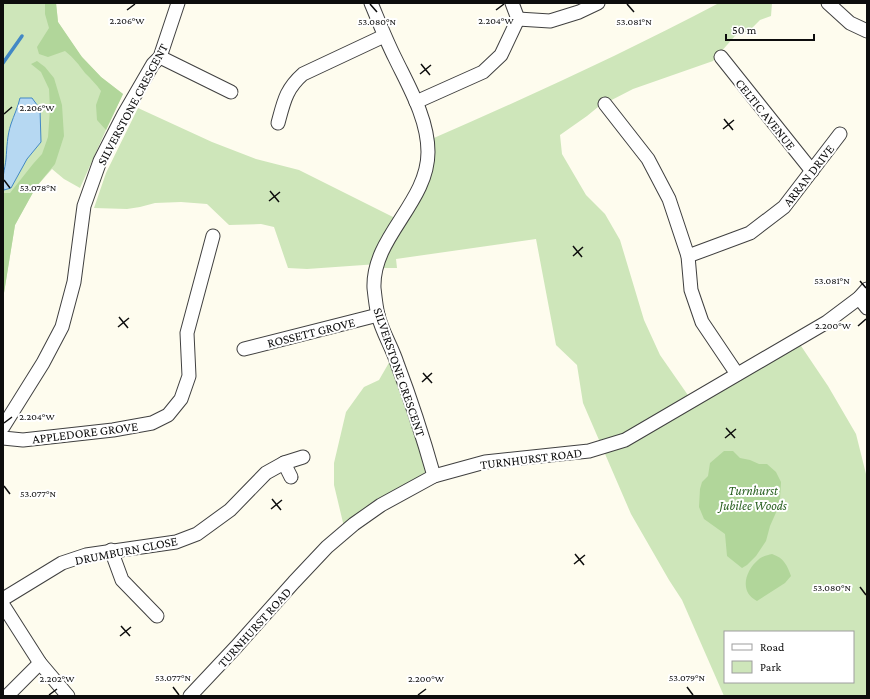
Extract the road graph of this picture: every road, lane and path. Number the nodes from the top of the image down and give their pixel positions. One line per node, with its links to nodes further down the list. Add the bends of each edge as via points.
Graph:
1 (178, 3): 9 (street, SILVERSTONE CRESCENT)
2 (371, 3): 8 (street, SILVERSTONE CRESCENT)
3 (512, 3): 6 (street)
4 (598, 3): 6 (street, via 550,21)
5 (828, 3): 7 (street, via 850,23)
6 (518, 19): 12 (street, via 501,55 483,72)
7 (867, 31)
8 (384, 36): 12 (street, SILVERSTONE CRESCENT); 14 (street, via 303,74 286,95)
9 (160, 57): 11 (street); 24 (street, SILVERSTONE CRESCENT, via 150,70 104,154 84,206 74,282 62,327)
10 (720, 57): 16 (street, CELTIC AVENUE)
11 (231, 92)
12 (416, 102): 21 (street, SILVERSTONE CRESCENT, via 427,136 427,162 416,193 378,262 374,288)
13 (605, 104): 18 (street, via 648,159 669,200)
14 (278, 123)
15 (840, 134): 16 (street, ARRAN DRIVE)
16 (812, 171): 18 (street, ARRAN DRIVE, via 784,207 750,233)
17 (213, 236): 25 (street, APPLEDORE GROVE, via 186,333 189,376 181,399 168,415 152,423 113,430 23,440)
18 (688, 256): 23 (street, via 691,290 702,322)
19 (863, 293): 20 (street); 23 (street, TURNHURST ROAD, via 827,322)
20 (867, 308)
21 (378, 315): 22 (street, ROSSETT GROVE); 28 (street, SILVERSTONE CRESCENT, via 414,410)
22 (244, 349)
23 (738, 374): 28 (street, TURNHURST ROAD, via 625,440 589,451 485,462)
24 (3, 427)
25 (3, 438)
26 (303, 457): 27 (street, DRUMBURN CLOSE)
27 (284, 463): 29 (street); 30 (street, DRUMBURN CLOSE, via 266,473 230,510 197,534 176,542)
28 (434, 476): 37 (street, TURNHURST ROAD, via 381,505 335,540)
29 (291, 478)
30 (111, 550): 31 (street, DRUMBURN CLOSE, via 62,563); 33 (street, via 122,580)
31 (3, 599)
32 (3, 605): 34 (street)
33 (157, 616)
34 (40, 663): 35 (street); 36 (street)
35 (7, 696)
36 (68, 696)
37 (190, 696)

